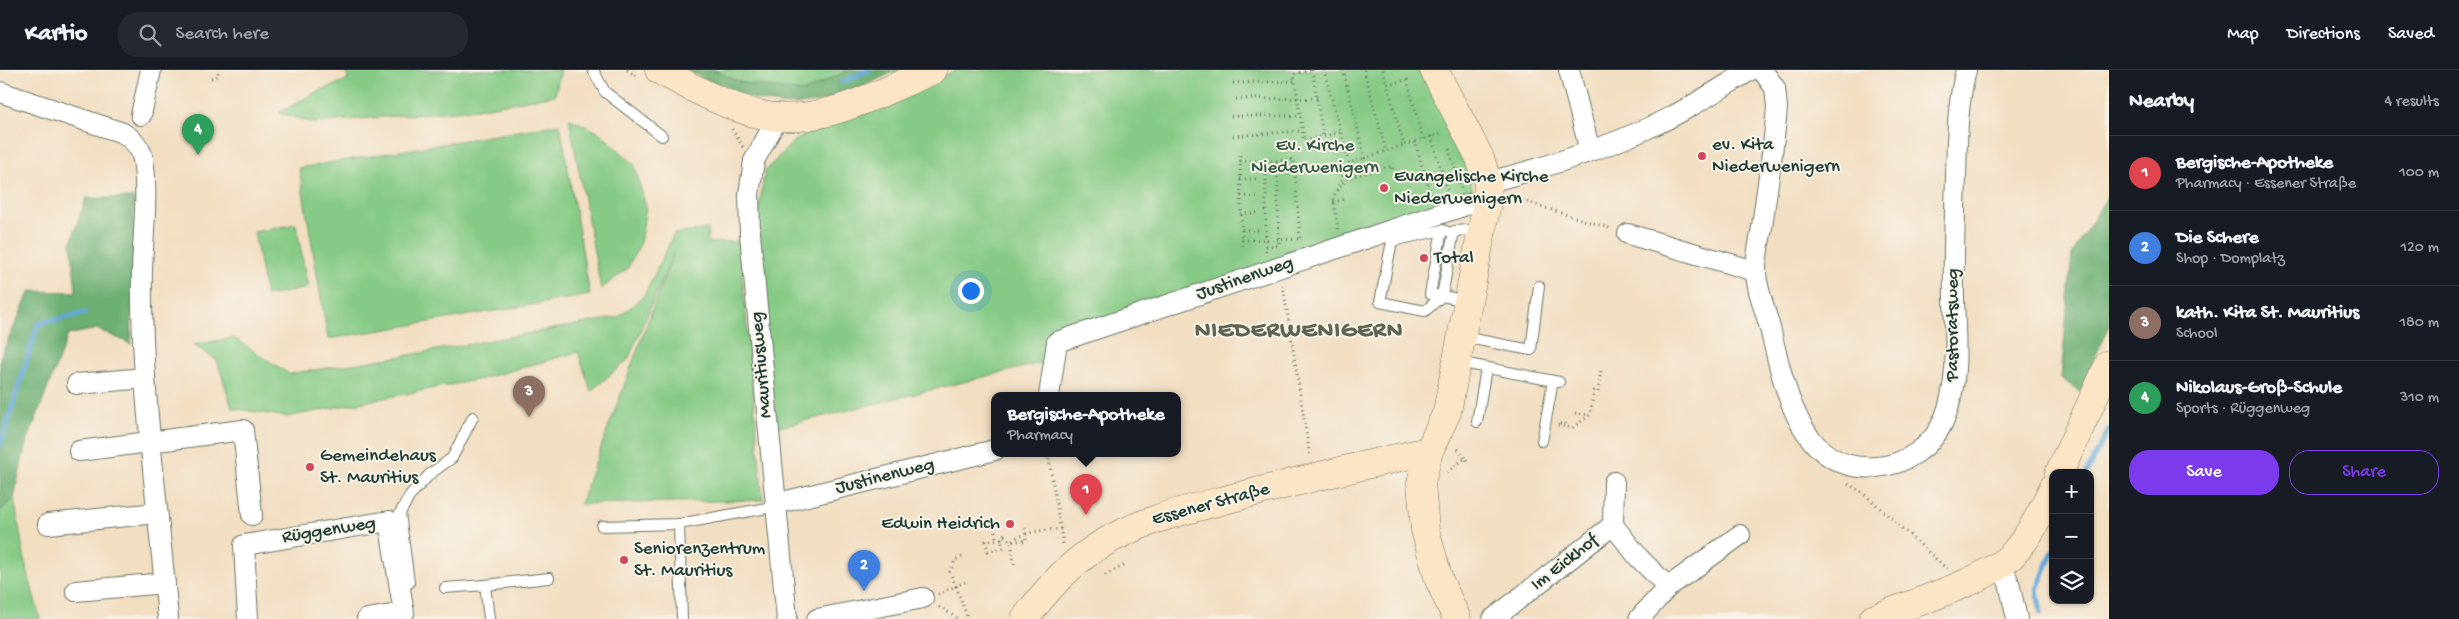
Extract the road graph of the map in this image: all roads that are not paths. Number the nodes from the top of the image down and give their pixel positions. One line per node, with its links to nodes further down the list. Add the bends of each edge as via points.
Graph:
1 (151, 70): 11 (street)
2 (594, 70): 13 (lane, via 605,92)
3 (659, 70): 12 (main road, via 709,96)
4 (933, 70): 12 (main road, via 838,109 804,117)
5 (1434, 70): 15 (main road, via 1479,156)
6 (1569, 70): 14 (street)
7 (1751, 70): 14 (street, Justinenweg, via 1697,103)
8 (1762, 70): 19 (street, Pastoratsweg, via 1775,88 1777,107)
9 (1966, 70): 19 (street, Pastoratsweg, via 1958,114 1953,264 1954,385 1944,419 1929,443 1896,463 1869,468 1840,462 1817,446 1803,428 1787,394)
10 (0, 92): 26 (street, via 123,133 135,142 142,155 141,306)
11 (140, 114)
12 (778, 117): 39 (street, Mauritiusweg, via 754,161 749,194)
13 (662, 136)
14 (1590, 151): 15 (street, Justinenweg)
15 (1485, 198): 17 (lane); 22 (main road); 28 (street, Justinenweg, via 1057,342)
16 (1442, 230): 17 (lane); 21 (lane, via 1430,294); 21 (lane, via 1392,241 1380,302 1425,311)
17 (1454, 231): 21 (lane)
18 (1628, 234): 19 (street)
19 (1756, 272)
20 (1539, 286): 23 (lane, via 1531,350)
21 (1442, 296): 22 (lane)
22 (1469, 301): 23 (main road)
23 (1460, 349): 25 (lane); 35 (main road, via 1447,412)
24 (2109, 364): 36 (main road)
25 (1486, 368): 30 (lane); 31 (lane, via 1556,381)
26 (145, 378): 27 (street); 32 (street)
27 (77, 384)
28 (1050, 392)
29 (473, 417): 58 (lane, via 452,458 411,494 400,513)
30 (1477, 422)
31 (1542, 441)
32 (150, 444): 33 (street); 40 (street); 41 (street, via 169,438 243,430)
33 (79, 451)
34 (991, 451): 39 (street, Justinenweg)
35 (1429, 451): 63 (main road, Essener Straße, via 1314,477 1151,520 1126,530 1097,546 1067,569 1041,596); 64 (main road, via 1421,483 1425,530 1439,580)
36 (2061, 469)
37 (1614, 482): 44 (street, Im Eickhof)
38 (2049, 496): 47 (main road, via 2034,526)
39 (775, 504): 43 (lane); 61 (street, Mauritiusweg)
40 (157, 513): 42 (street); 49 (street)
41 (252, 515)
42 (48, 524)
43 (679, 524): 45 (lane); 60 (lane)
44 (1613, 525): 51 (street, Im Eickhof); 65 (street, Im Eickhof)
45 (602, 526)
46 (1740, 535): 51 (street)
47 (2001, 564): 67 (main road); 68 (street, via 2009,582)
48 (549, 578): 50 (lane)
49 (165, 583): 53 (street); 55 (street)
50 (485, 585): 52 (lane); 59 (lane)
51 (1668, 587): 66 (street)
52 (445, 588)
53 (76, 591)
54 (923, 598): 62 (street)
55 (168, 619)
56 (248, 619): 57 (street, Rüggenweg, via 244,545 389,521 404,613)
57 (367, 619)
58 (414, 619)
59 (489, 619)
60 (682, 619)
61 (787, 619)
62 (818, 619)
63 (1025, 619)
64 (1457, 619)
65 (1493, 619)
66 (1638, 619)
67 (1872, 619)
68 (2017, 619)

